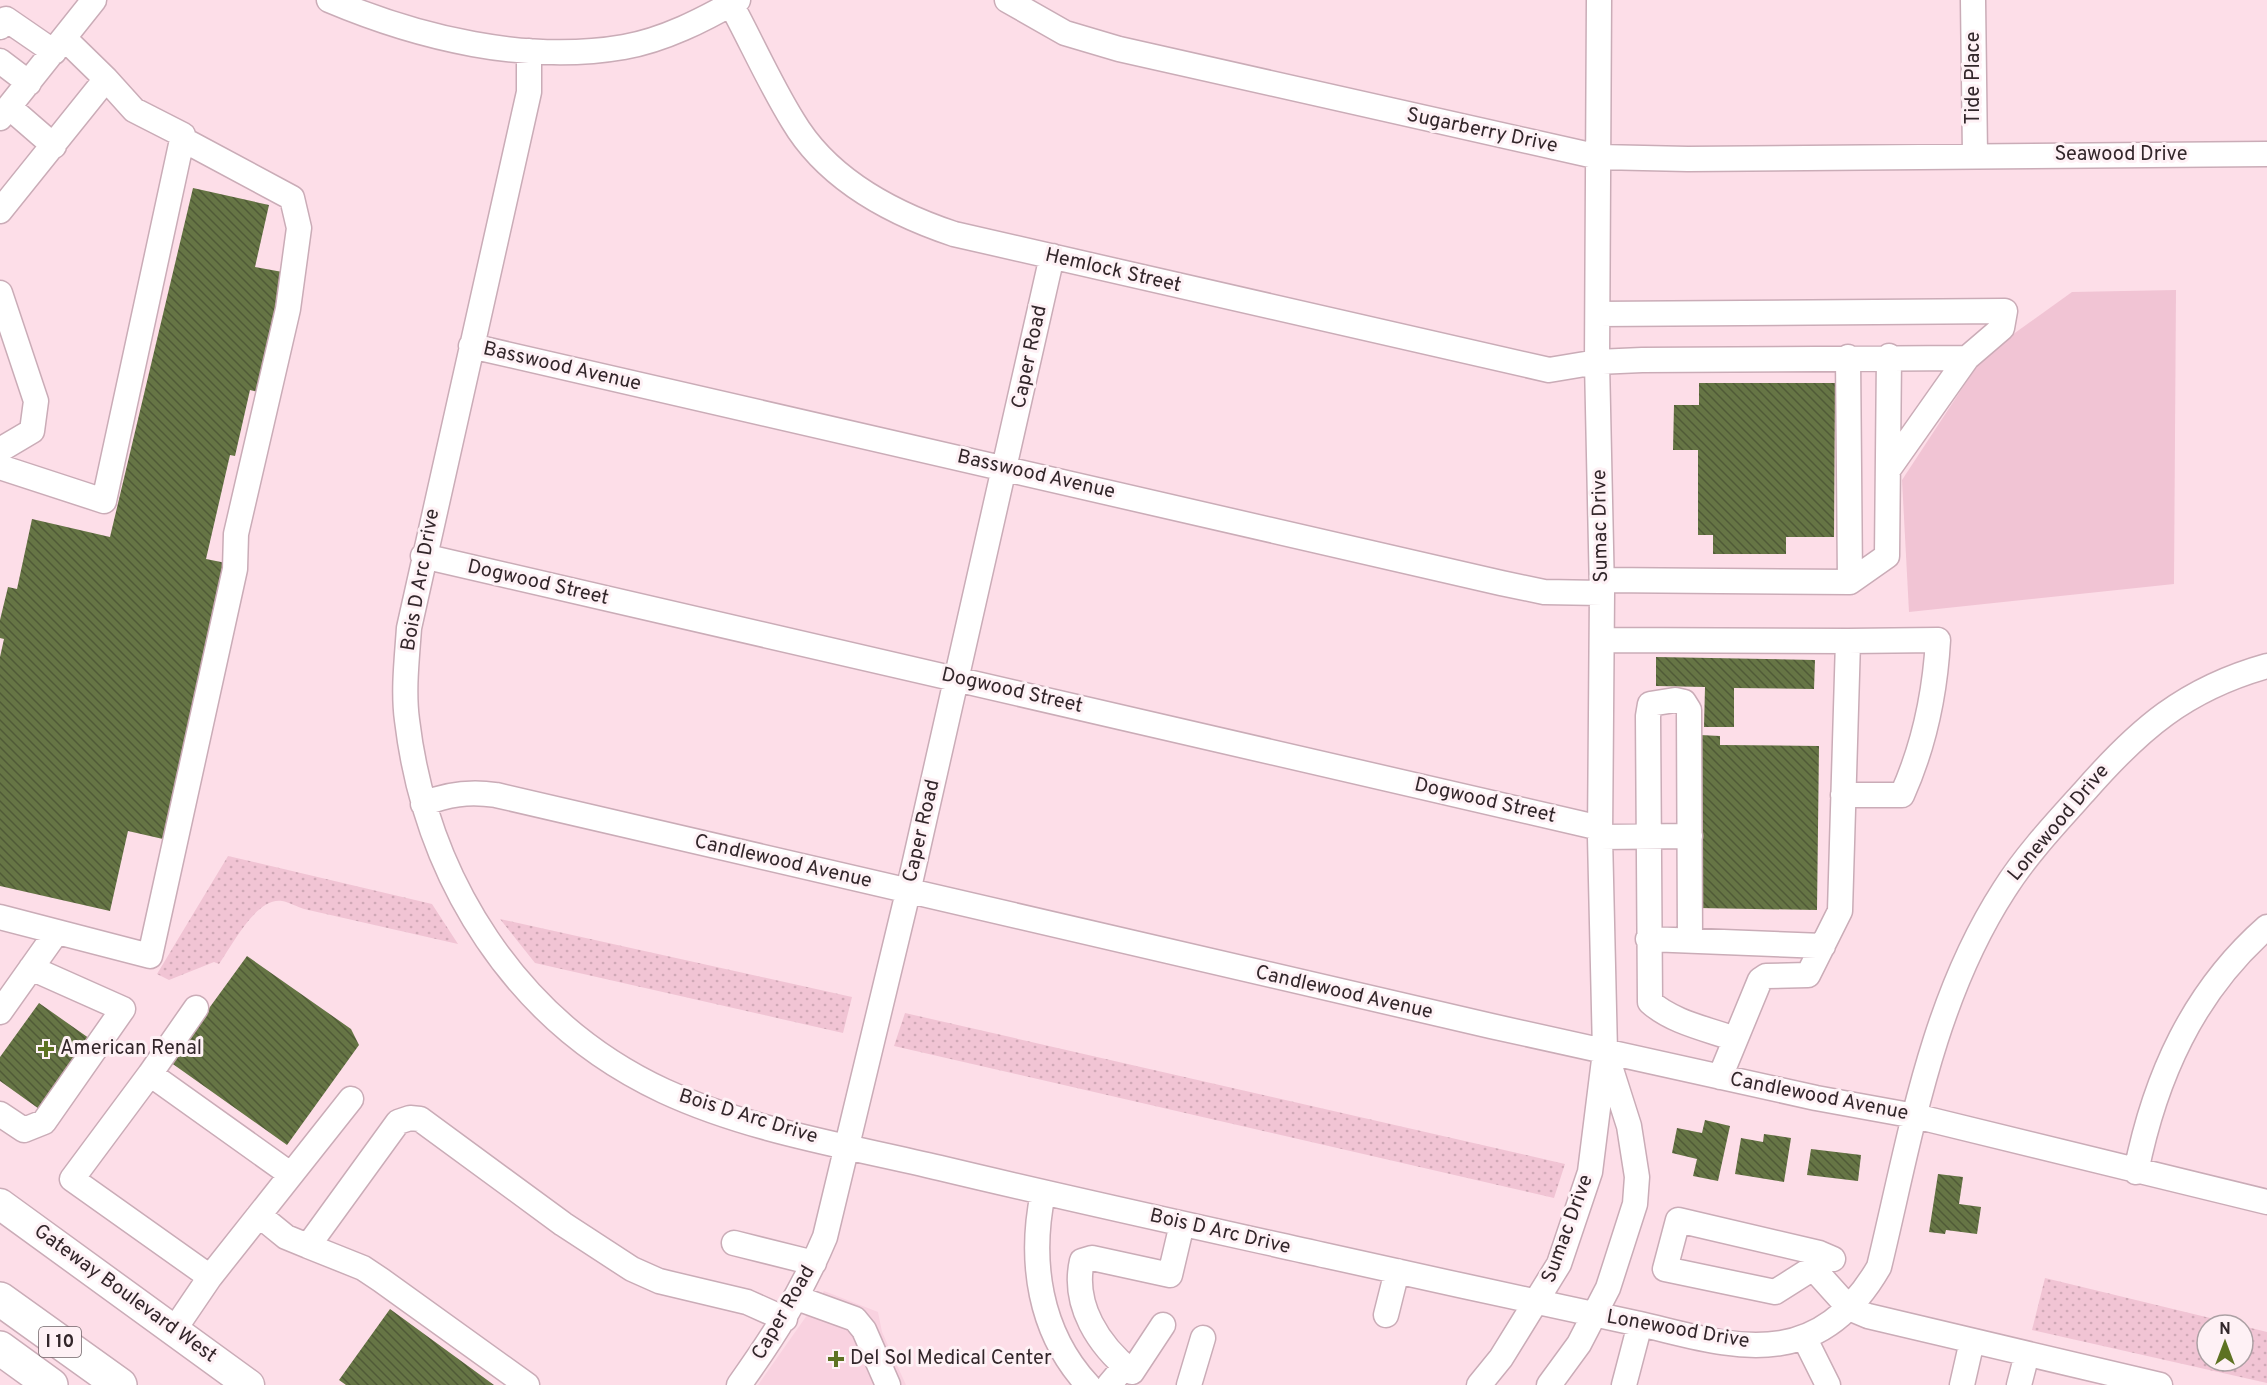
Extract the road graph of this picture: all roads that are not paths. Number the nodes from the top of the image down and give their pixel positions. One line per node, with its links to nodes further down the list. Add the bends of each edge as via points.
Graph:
1 (329, 0): 9 (street, via 376,20 425,33)
2 (1007, 0): 18 (street, Sugarberry Drive, via 1065,33 1119,49)
3 (1599, 0): 18 (street, Sumac Drive)
4 (1973, 0): 17 (street, Tide Place)
5 (88, 2): 8 (street)
6 (734, 2): 9 (street, via 663,37 625,47); 20 (street, Hemlock Street, via 793,122 814,150 844,178 877,202 915,221)
7 (0, 27): 8 (street, via 6,19)
8 (60, 45): 11 (street); 12 (street)
9 (530, 51): 23 (street, Bois D Arc Drive, via 529,92)
10 (0, 61): 12 (street)
11 (106, 79): 14 (street, via 134,110 183,135); 15 (street)
12 (29, 83): 13 (street)
13 (4, 112): 15 (street)
14 (182, 139): 29 (street, via 104,501); 47 (street, via 292,198 299,228 288,309 236,534 235,569 150,956)
15 (54, 146): 19 (street)
16 (2267, 154): 17 (street, Seawood Drive)
17 (1975, 155): 18 (street, Sugarberry Drive)
18 (1599, 157): 22 (street, Sumac Drive)
19 (0, 211)
20 (1052, 256): 27 (street, Hemlock Street, via 1549,370); 30 (street, Caper Road)
21 (0, 293): 28 (street, via 36,401 33,431)
22 (1598, 314): 26 (street, via 2005,311 2002,328); 27 (street, Sumac Drive)
23 (471, 346): 30 (street, Basswood Avenue); 32 (street, Bois D Arc Drive)
24 (1889, 356): 25 (street, Hemlock Street); 26 (street, Hemlock Street); 31 (street)
25 (1848, 357): 27 (street, Hemlock Street); 33 (street)
26 (1967, 358): 31 (street)
27 (1597, 362): 34 (street, Sumac Drive)
28 (0, 450)
29 (0, 467)
30 (1006, 468): 34 (street, Basswood Avenue, via 1533,590); 38 (street, Caper Road)
31 (1888, 470): 33 (street, via 1887,556)
32 (423, 556): 38 (street, Dogwood Street); 40 (street, Bois D Arc Drive, via 405,674 406,716)
33 (1850, 582): 34 (street, Basswood Avenue)
34 (1602, 586): 35 (street, Sumac Drive)
35 (1602, 640): 36 (street); 41 (street, Sumac Drive)
36 (1848, 641): 39 (street); 39 (street, via 1938,640 1928,723 1902,795)
37 (2267, 666): 60 (street, Lonewood Drive, via 2218,682 2188,697 2157,720 2117,754 2039,842 2004,890 1952,992 1934,1041)
38 (957, 679): 41 (street, Dogwood Street); 44 (street, Caper Road)
39 (1843, 795): 50 (street, via 1840,911)
40 (423, 804): 44 (street, Candlewood Avenue, via 466,793 496,795); 61 (street, Bois D Arc Drive, via 457,892 492,946 543,1006 586,1043 618,1066 704,1108)
41 (1600, 832): 43 (street, Dogwood Street); 55 (street, Sumac Drive)
42 (1690, 836): 43 (street, Dogwood Street); 43 (street, via 1689,710 1684,702 1675,700 1650,704); 49 (street)
43 (1649, 837): 48 (street)
44 (908, 892): 55 (street, Candlewood Avenue); 61 (street, Caper Road)
45 (1, 918): 47 (street)
46 (2267, 927): 62 (street, via 2202,1000 2176,1045 2145,1128)
47 (56, 933): 51 (street)
48 (1648, 939): 49 (street); 54 (street, via 1650,1002 1677,1018)
49 (1690, 940): 50 (street)
50 (1822, 946): 54 (street, via 1808,975 1766,976 1760,980)
51 (31, 969): 53 (street); 59 (street, via 123,1009 44,1122 24,1130)
52 (196, 1008): 56 (street)
53 (0, 1012)
54 (1735, 1039): 57 (street)
55 (1605, 1052): 57 (street, Candlewood Avenue); 77 (street, Sumac Drive, via 1590,1173 1559,1264); 79 (street, Sumac Drive, via 1629,1126 1637,1177 1628,1231 1608,1288)
56 (150, 1074): 63 (street); 74 (street, via 72,1179)
57 (1720, 1077): 60 (street, Candlewood Avenue)
58 (351, 1099): 63 (street)
59 (0, 1114)
60 (1915, 1116): 62 (street, Candlewood Avenue); 78 (street, Lonewood Drive, via 1879,1267)
61 (848, 1146): 64 (street, Bois D Arc Drive); 72 (street, Caper Road, via 825,1237)
62 (2136, 1172): 65 (street, Candlewood Avenue)
63 (290, 1174): 67 (street)
64 (1043, 1193): 68 (street, Bois D Arc Drive); 99 (street, via 1037,1223 1039,1285 1061,1348)
65 (2267, 1202)
66 (0, 1204): 84 (main road, Gateway Boulevard West)
67 (259, 1215): 70 (street, via 286,1237); 74 (street)
68 (1182, 1224): 73 (street, Bois D Arc Drive); 91 (street, via 1170,1275 1092,1258 1082,1262 1079,1275 1085,1313 1109,1350)
69 (734, 1243): 72 (street)
70 (308, 1246): 81 (street, via 398,1122 420,1119 563,1224 632,1269 659,1281 747,1302); 96 (street, via 363,1268)
71 (1822, 1260): 71 (street, via 1678,1220 1665,1269 1775,1292); 78 (street)
72 (814, 1263): 75 (street, Caper Road)
73 (1397, 1271): 77 (street, Bois D Arc Drive); 80 (street)
74 (210, 1277): 84 (street)
75 (797, 1298): 81 (street, Caper Road); 98 (street, via 855,1319 864,1330)
76 (0, 1299): 94 (highway, I 10)
77 (1538, 1302): 79 (street, Lonewood Drive); 85 (street, Sumac Drive)
78 (1849, 1308): 86 (street, Lonewood Drive, via 1816,1333); 88 (street)
79 (1593, 1314): 82 (street, Lonewood Drive); 104 (street, Sumac Drive, via 1579,1344)
80 (1386, 1316)
81 (785, 1319): 97 (street, Caper Road)
82 (1640, 1324): 86 (street, Lonewood Drive, via 1745,1346); 92 (street)
83 (1163, 1325): 91 (street, via 1132,1372)
84 (174, 1330): 95 (main road, Gateway Boulevard West)
85 (1517, 1334): 102 (street, Sumac Drive); 103 (street)
86 (1804, 1337): 106 (street)
87 (1203, 1338): 101 (street)
88 (1972, 1341): 90 (street); 107 (street)
89 (0, 1348): 93 (highway, I 10)
90 (2027, 1354): 108 (street); 109 (street)
91 (1125, 1366): 100 (street)
92 (1626, 1379): 105 (street, via 1617,1372)
93 (51, 1385)
94 (120, 1385)
95 (249, 1385)
96 (527, 1385)
97 (739, 1385)
98 (888, 1385)
99 (1088, 1385)
100 (1109, 1385)
101 (1190, 1385)
102 (1479, 1385)
103 (1495, 1385)
104 (1549, 1385)
105 (1605, 1385)
106 (1828, 1385)
107 (1962, 1385)
108 (2019, 1385)
109 (2160, 1385)

